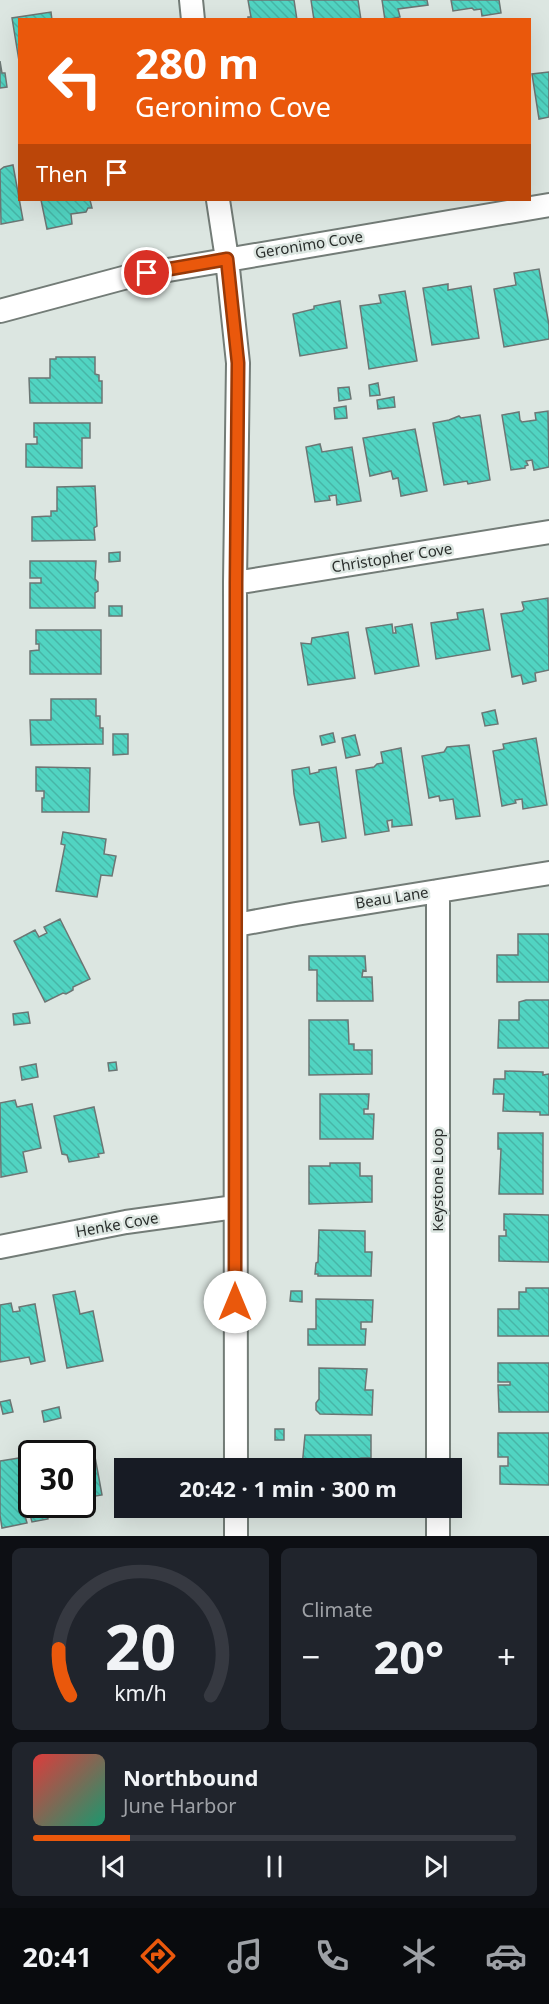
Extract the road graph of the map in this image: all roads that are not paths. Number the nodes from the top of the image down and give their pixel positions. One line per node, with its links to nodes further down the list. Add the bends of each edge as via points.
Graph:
1 (191, 0): 2 (street)
2 (193, 18)
3 (218, 201): 5 (street)
4 (549, 205): 5 (street, Geronimo Cove)
5 (227, 259): 6 (street, Geronimo Cove, via 127,277); 8 (street, via 238,363)
6 (0, 311)
7 (549, 532): 8 (street, Christopher Cove)
8 (236, 583): 11 (street)
9 (549, 873): 10 (street, Beau Lane)
10 (438, 891): 11 (street, Beau Lane); 15 (street, Keystone Loop)
11 (236, 925): 12 (street)
12 (234, 1207): 13 (street, Henke Cove); 14 (street)
13 (0, 1246)
14 (236, 1458)
15 (438, 1458)
16 (236, 1518): 18 (street)
17 (438, 1518): 19 (street)
18 (236, 1536)
19 (438, 1536)

